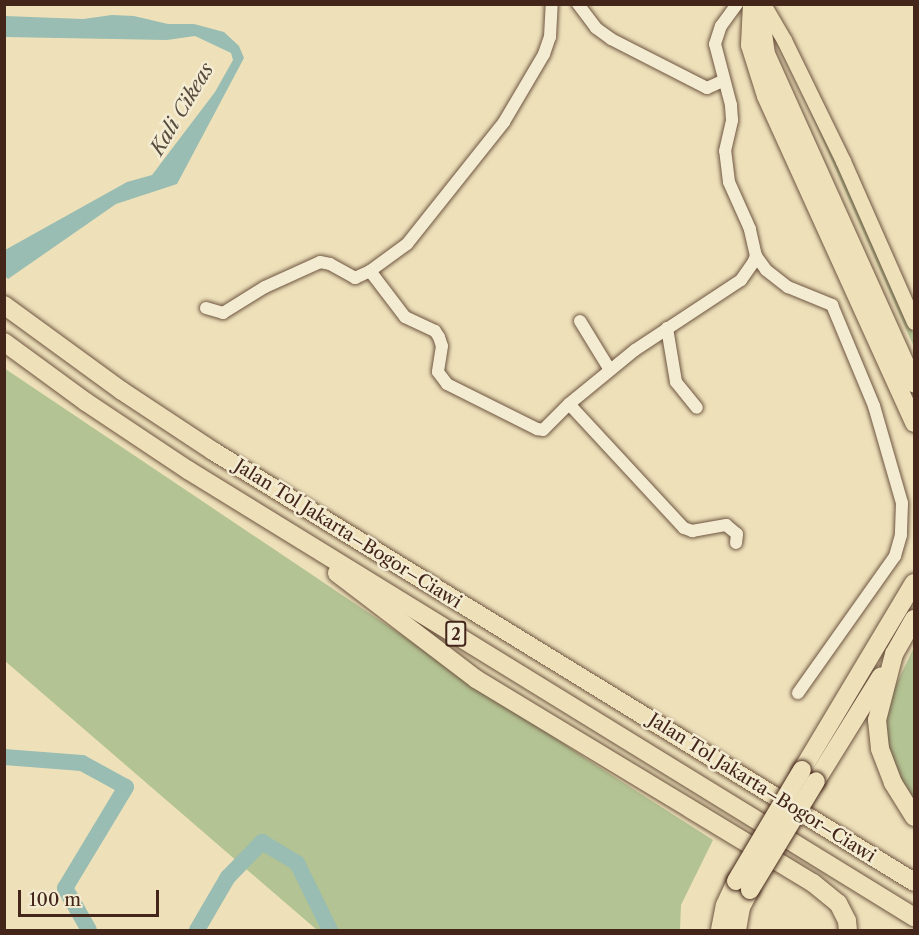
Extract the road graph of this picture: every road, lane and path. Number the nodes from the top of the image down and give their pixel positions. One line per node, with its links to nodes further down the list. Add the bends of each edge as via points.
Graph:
1 (552, 4): 9 (street, via 550,37 544,54 504,122 407,244)
2 (578, 4): 7 (street, via 596,28 611,39 707,88)
3 (722, 4): 4 (street)
4 (729, 4)
5 (737, 4): 7 (street, via 721,26 715,44)
6 (761, 5): 13 (main road, via 784,40 848,171); 17 (highway, via 766,54); 20 (highway, via 750,45 762,87)
7 (723, 81): 8 (street, via 732,105 725,151 729,182 750,229)
8 (756, 256): 14 (street, via 741,280); 26 (street, via 766,270 789,287 832,304 874,406 902,503 901,535 895,556)
9 (370, 271): 11 (street, via 355,278 320,262 265,287 223,313); 18 (street, via 405,316 435,331 442,346 439,376 456,390 539,430 547,427)
10 (4, 305): 29 (highway, Jalan Tol Jakarta–Bogor–Ciawi / 2, via 213,451)
11 (206, 308)
12 (580, 321): 16 (street)
13 (915, 322)
14 (668, 328): 16 (street); 19 (street, via 676,382)
15 (4, 342): 21 (highway, Jalan Tol Jakarta–Bogor–Ciawi / 2, via 86,402)
16 (610, 370): 18 (street)
17 (915, 384)
18 (568, 404): 22 (street, via 684,528 692,531 726,525 736,534)
19 (697, 408)
20 (915, 423)
21 (254, 510): 31 (highway, Jalan Tol Jakarta–Bogor–Ciawi / 2); 34 (highway, via 476,679 829,894 843,911)
22 (736, 543)
23 (915, 583): 27 (highway)
24 (915, 619): 25 (highway)
25 (894, 654): 27 (highway); 28 (highway, via 877,720 880,749 893,783)
26 (798, 693)
27 (809, 776): 30 (highway, bridge)
28 (915, 817)
29 (915, 882)
30 (743, 885): 32 (highway, via 725,905); 33 (highway)
31 (915, 917)
32 (720, 930)
33 (737, 930)
34 (848, 930)

